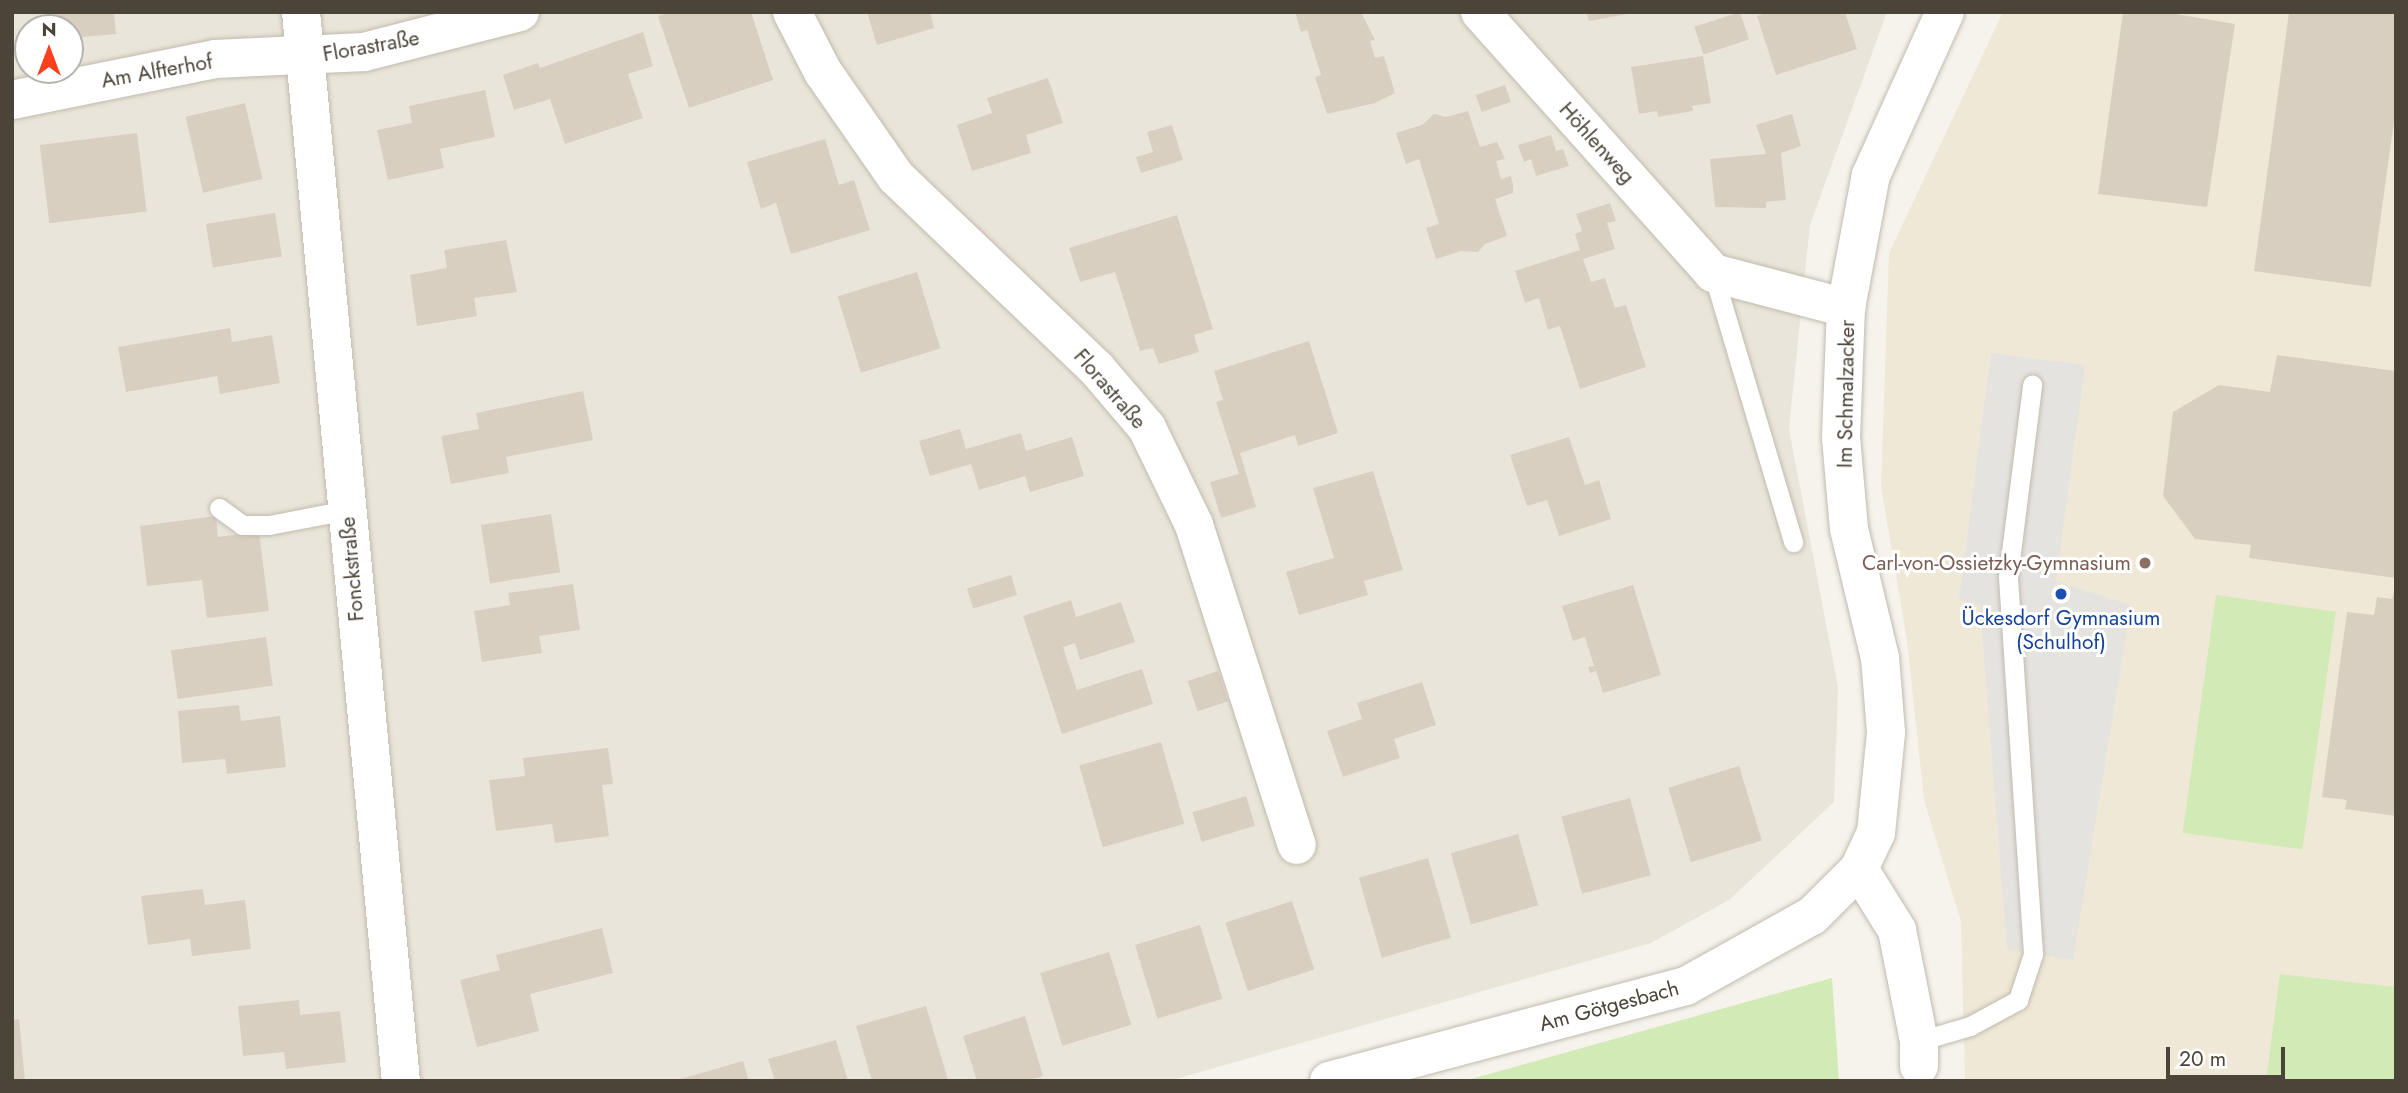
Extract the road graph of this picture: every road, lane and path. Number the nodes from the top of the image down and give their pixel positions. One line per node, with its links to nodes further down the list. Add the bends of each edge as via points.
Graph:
1 (301, 12): 6 (street, Fonckstraße)
2 (520, 12): 6 (street, Florastraße, via 364,52)
3 (792, 12): 14 (street, Florastraße, via 823,72 896,177 1096,368 1147,428 1194,525)
4 (1480, 12): 8 (street, Höhlenweg)
5 (1945, 12): 9 (street, Im Schmalzacker, via 1871,175)
6 (304, 57): 7 (street, Am Alfterhof, via 215,59); 12 (street, Fonckstraße)
7 (12, 100)
8 (1713, 273): 9 (street); 13 (lane, Höhlenweg)
9 (1846, 308): 15 (street, Im Schmalzacker, via 1844,477 1849,529 1880,658 1886,732 1876,833)
10 (2032, 385): 16 (lane, via 2008,576 2033,954 2018,1000)
11 (219, 508): 12 (lane, via 242,525 269,525)
12 (347, 510): 17 (street, Fonckstraße)
13 (1793, 542)
14 (1297, 845)
15 (1859, 869): 16 (street, via 1897,930); 18 (street, Am Götgesbach, via 1812,916 1686,986)
16 (1919, 1054)
17 (401, 1081)
18 (1329, 1081)

